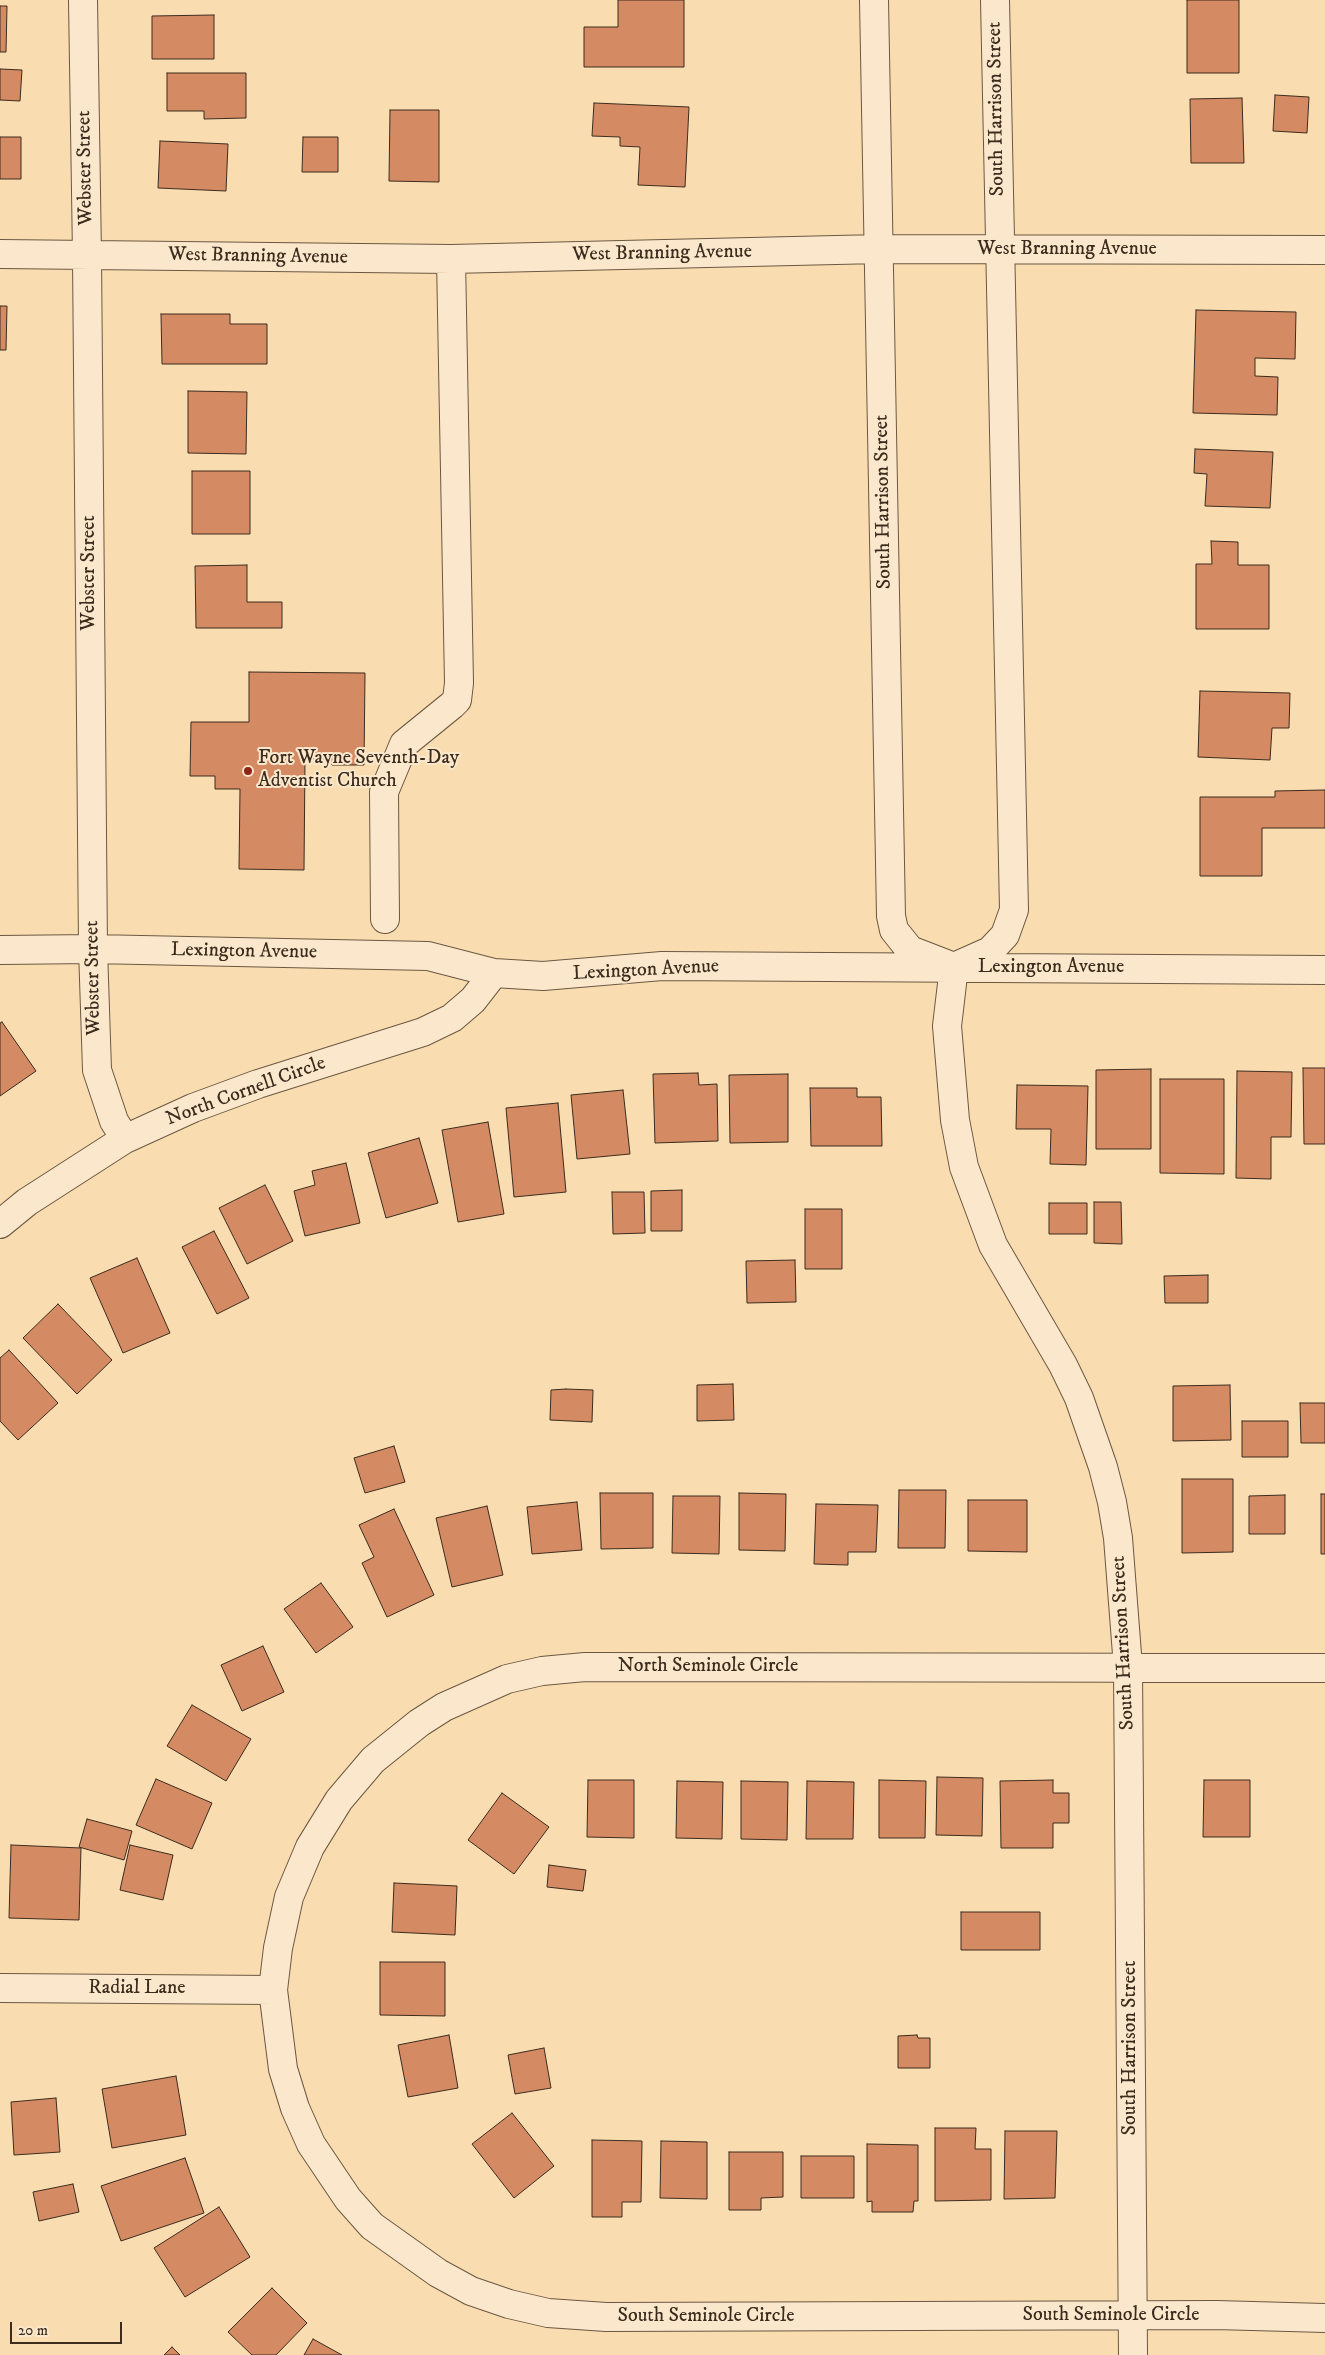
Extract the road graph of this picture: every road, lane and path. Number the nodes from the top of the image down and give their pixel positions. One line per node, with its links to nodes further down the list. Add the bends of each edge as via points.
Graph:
1 (83, 0): 8 (street, Webster Street)
2 (874, 0): 4 (street, South Harrison Street)
3 (995, 0): 6 (street, South Harrison Street)
4 (879, 249): 6 (street, West Branning Avenue); 9 (street, West Branning Avenue); 13 (street, South Harrison Street, via 891,916 894,930 910,950)
5 (1325, 250): 6 (street, West Branning Avenue)
6 (1000, 251): 13 (street, South Harrison Street, via 1014,910 1005,935 990,951)
7 (0, 254): 8 (street, West Branning Avenue)
8 (87, 255): 9 (street, West Branning Avenue); 11 (street, Webster Street)
9 (451, 259): 10 (street, via 459,683 457,700 404,744 384,792)
10 (385, 919)
11 (93, 949): 12 (street, Lexington Avenue); 15 (street, Lexington Avenue, via 428,956); 16 (street, Webster Street, via 97,1070 114,1121)
12 (0, 950)
13 (954, 967): 14 (street, Lexington Avenue); 15 (street, Lexington Avenue, via 662,966 543,976); 18 (street, South Harrison Street, via 947,1026 955,1120 964,1167 993,1245 1079,1398 1103,1467 1118,1538)
14 (1325, 970)
15 (494, 973): 16 (street, North Cornell Circle, via 473,1000 452,1018 422,1032 258,1084 193,1108)
16 (125, 1139): 17 (street, North Cornell Circle, via 27,1202)
17 (0, 1224)
18 (1128, 1667): 19 (street, North Seminole Circle); 21 (street, North Seminole Circle, via 585,1667 542,1671 507,1679 418,1723 374,1760 339,1800 310,1847 289,1896); 22 (street, South Harrison Street)
19 (1325, 1668)
20 (0, 1988): 21 (street, Radial Lane)
21 (273, 1990): 22 (street, South Seminole Circle, via 282,2069 301,2122 329,2174 372,2226 438,2273 471,2290 509,2304 548,2313 606,2317)
22 (1133, 2316): 23 (street, South Seminole Circle); 24 (street, South Harrison Street)
23 (1325, 2318)
24 (1133, 2355)

